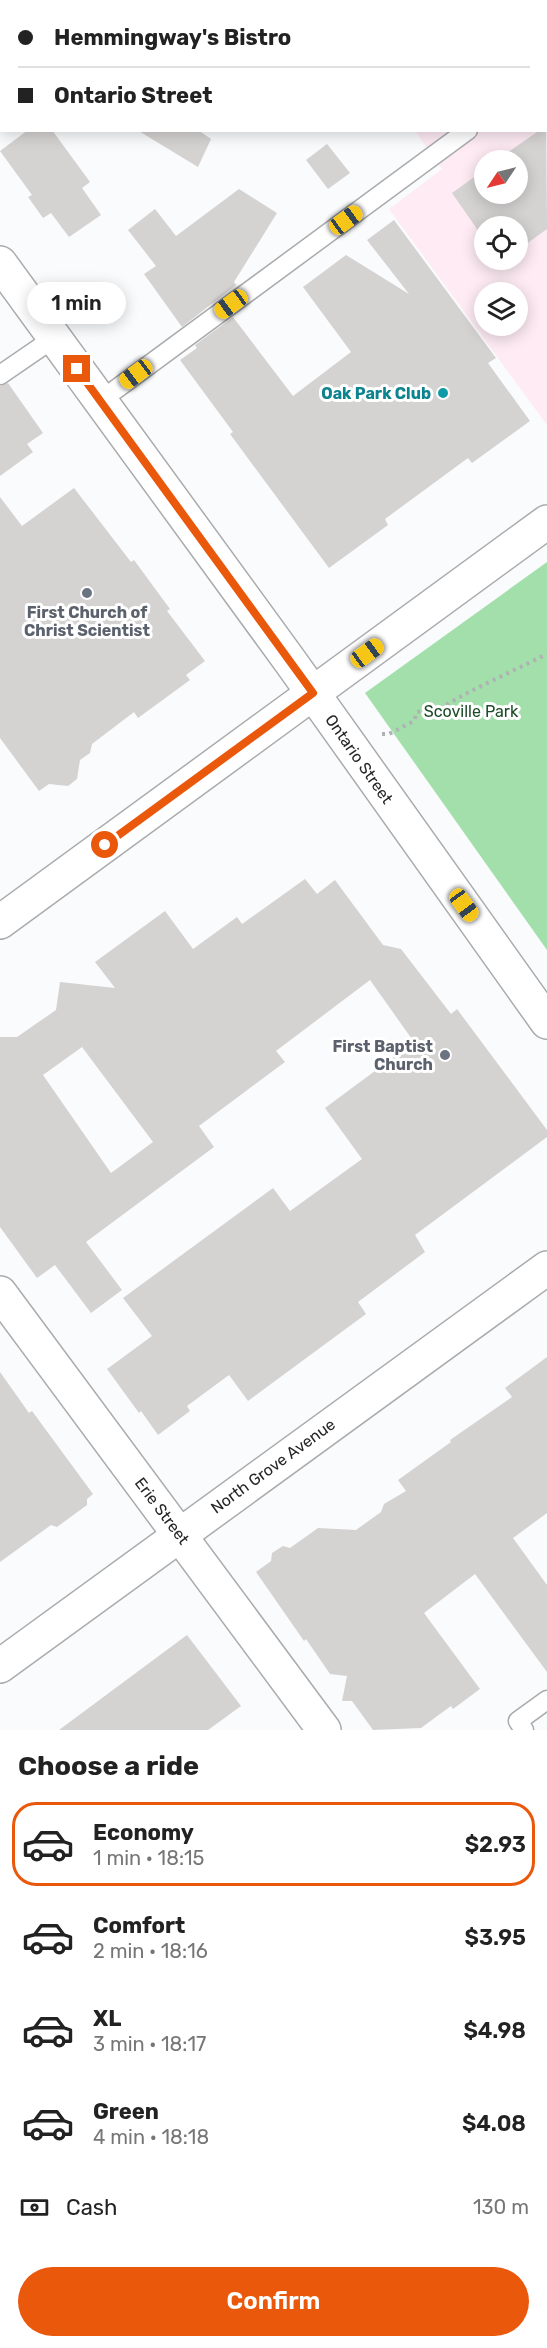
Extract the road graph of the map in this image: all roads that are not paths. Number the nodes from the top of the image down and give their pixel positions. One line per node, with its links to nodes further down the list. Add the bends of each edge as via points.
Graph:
1 (465, 132): 5 (lane)
2 (0, 263): 3 (street, Ontario Street)
3 (54, 338): 4 (lane); 5 (street, Ontario Street)
4 (0, 375)
5 (100, 401): 7 (street, Ontario Street)
6 (547, 522): 7 (street)
7 (313, 693): 8 (street); 9 (street, Ontario Street)
8 (0, 921)
9 (547, 1022)
10 (547, 1268): 12 (street, North Grove Avenue)
11 (0, 1293): 12 (street, Erie Street)
12 (179, 1535): 13 (street, North Grove Avenue); 15 (street, Erie Street)
13 (0, 1666)
14 (547, 1700): 16 (lane, via 518,1721)
15 (324, 1730)
16 (524, 1730)

